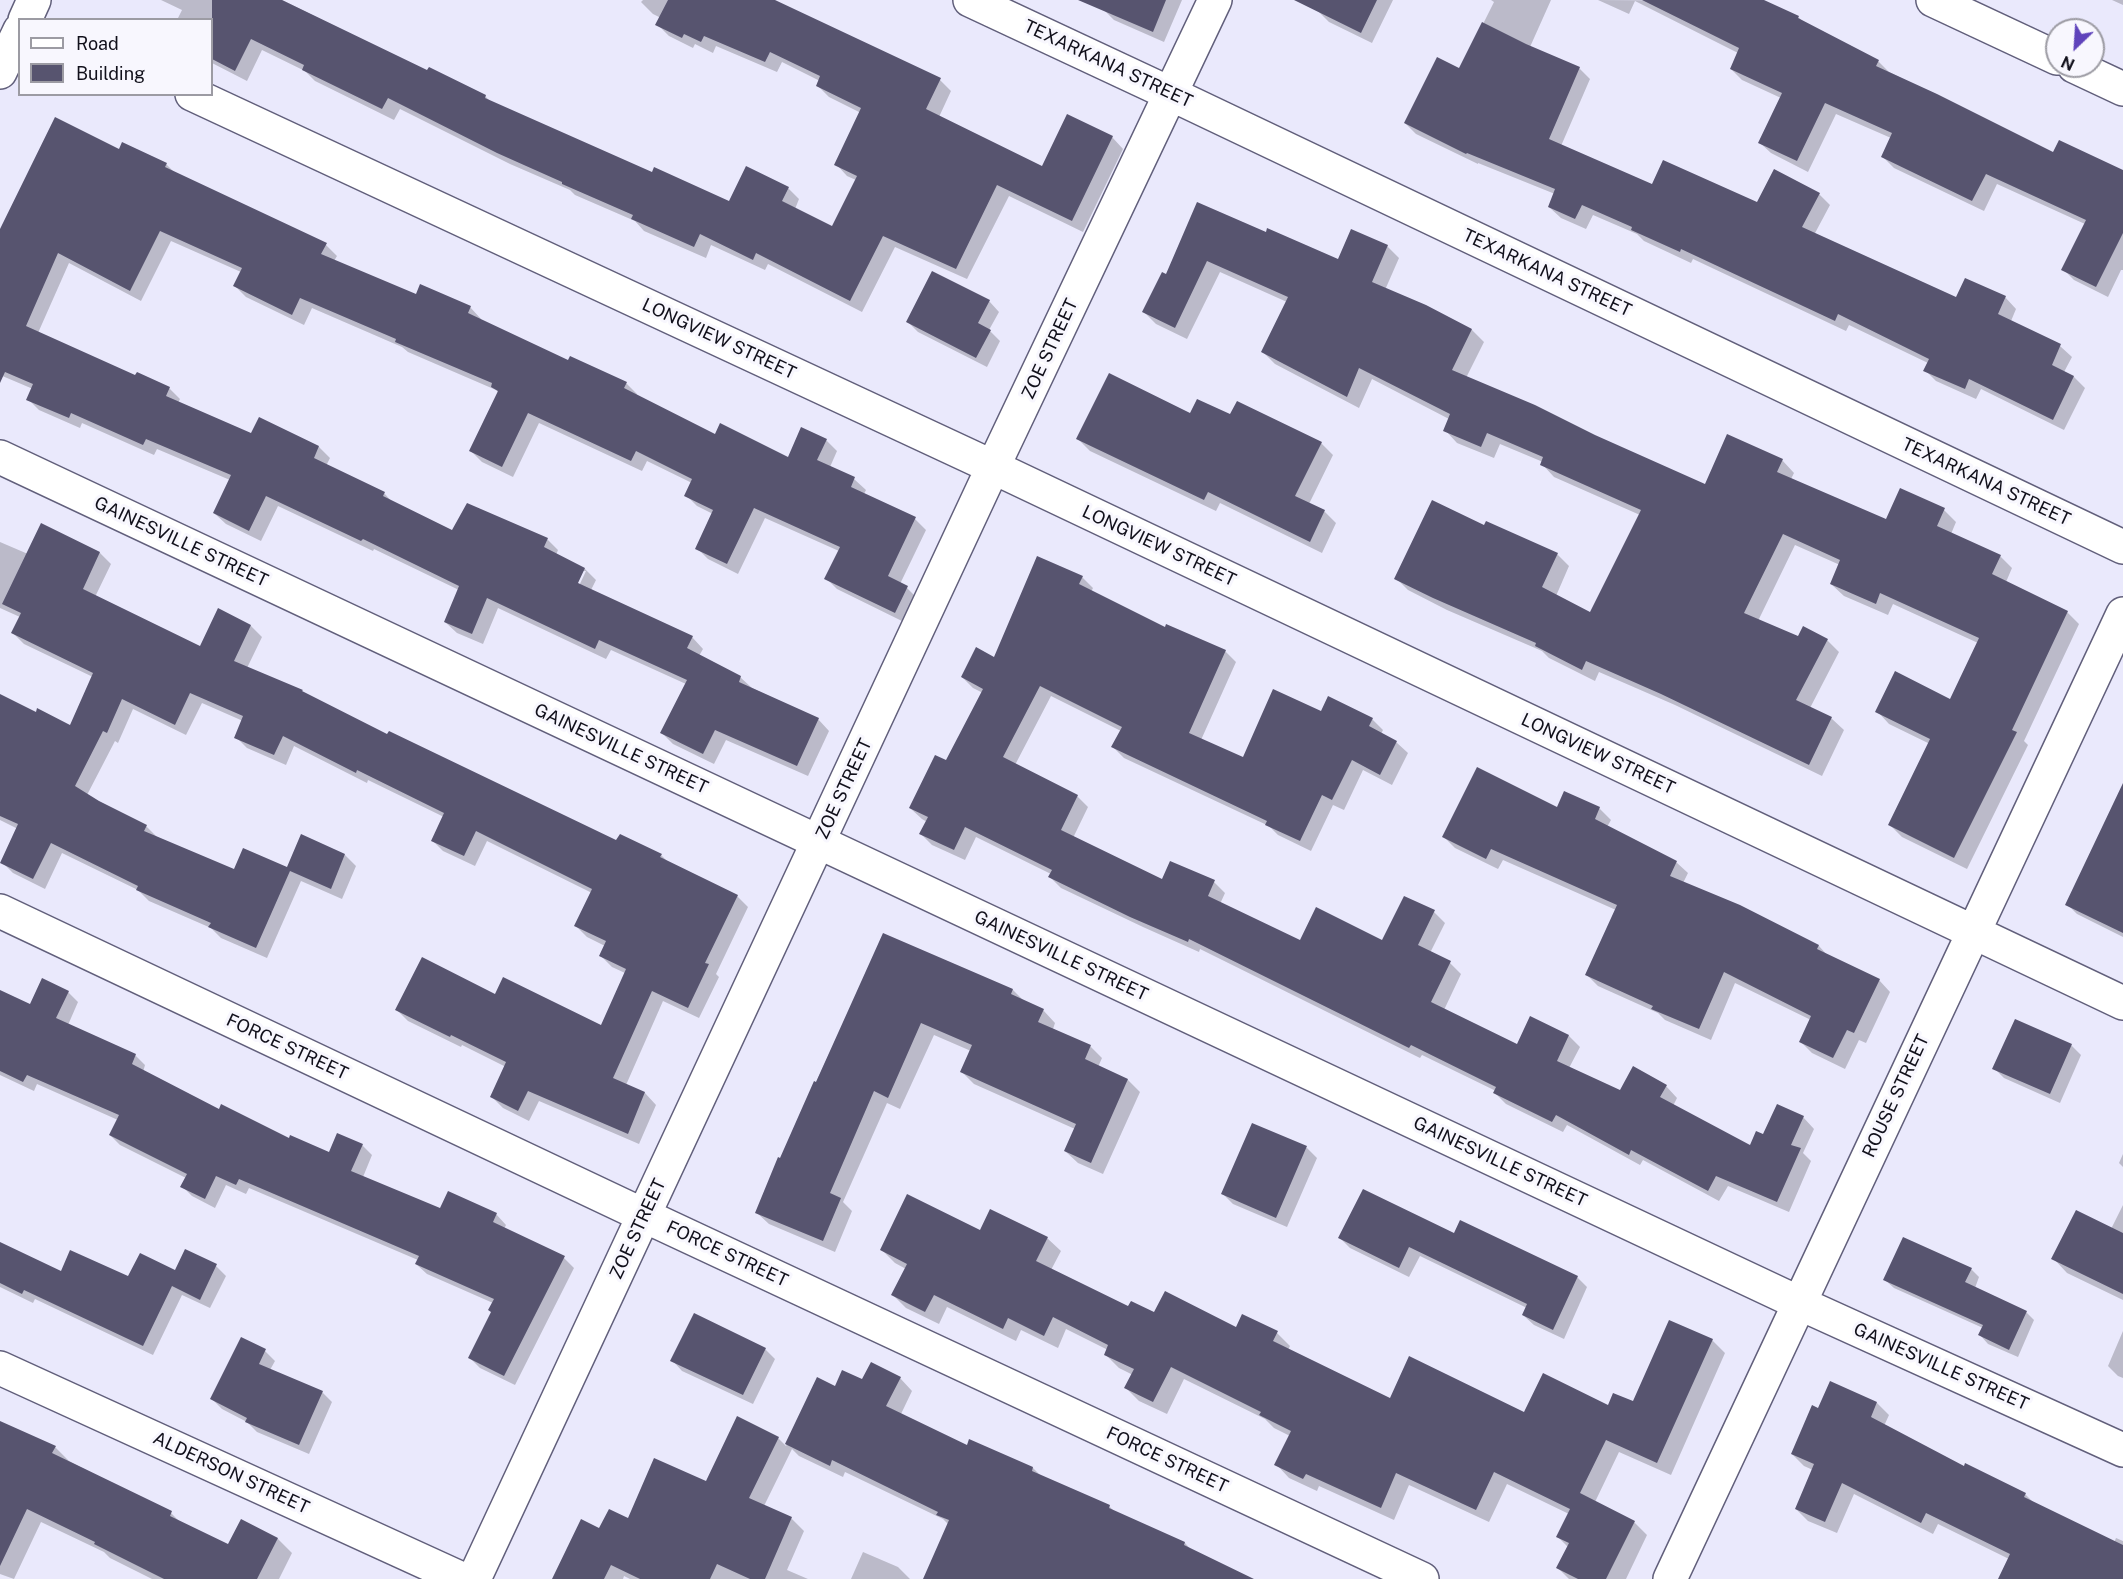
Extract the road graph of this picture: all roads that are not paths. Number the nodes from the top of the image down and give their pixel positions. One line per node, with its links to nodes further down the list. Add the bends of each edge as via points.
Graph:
1 (970, 0): 9 (street, TEXARKANA STREET)
2 (1215, 0): 9 (street, ZOE STREET)
3 (1933, 0): 5 (street)
4 (18, 35): 6 (street)
5 (2045, 52)
6 (0, 72)
7 (2100, 78): 8 (street)
8 (2123, 89)
9 (1171, 94): 12 (street, ZOE STREET); 13 (street, TEXARKANA STREET)
10 (196, 96): 12 (street, LONGVIEW STREET)
11 (0, 457): 15 (street, GAINESVILLE STREET)
12 (993, 467): 15 (street, ZOE STREET); 17 (street, LONGVIEW STREET)
13 (2123, 547)
14 (2123, 614): 17 (street, ROUSE STREET)
15 (820, 842): 19 (street, ZOE STREET); 20 (street, GAINESVILLE STREET)
16 (0, 911): 19 (street, FORCE STREET)
17 (1973, 933): 18 (street, LONGVIEW STREET); 20 (street, ROUSE STREET)
18 (2123, 1003)
19 (645, 1216): 24 (street, ZOE STREET); 25 (street, FORCE STREET)
20 (1799, 1303): 22 (street, GAINESVILLE STREET); 26 (street, ROUSE STREET)
21 (0, 1368): 23 (street, ALDERSON STREET)
22 (2123, 1450)
23 (462, 1579)
24 (474, 1579)
25 (1422, 1579)
26 (1670, 1579)

